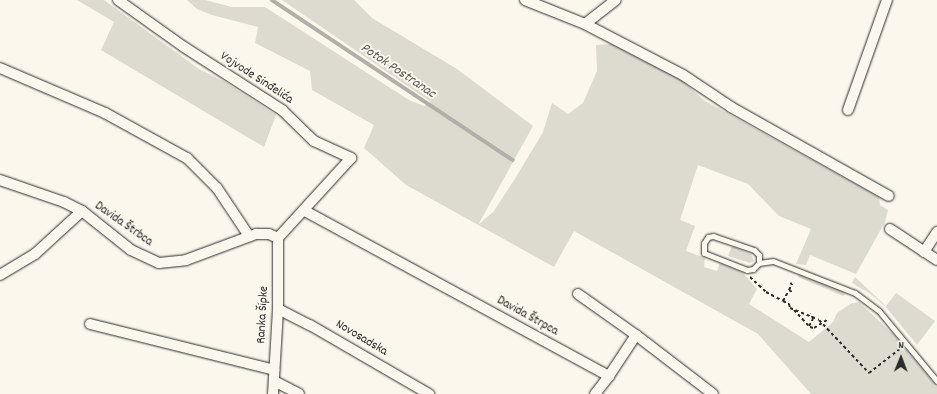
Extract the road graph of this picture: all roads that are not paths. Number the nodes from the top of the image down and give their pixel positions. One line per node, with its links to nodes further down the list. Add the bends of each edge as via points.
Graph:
1 (118, 0): 10 (street, Vojvode Sinđelića, via 184,47 282,110 309,138 351,158)
2 (525, 0): 5 (street)
3 (616, 0): 5 (street)
4 (887, 0): 7 (street)
5 (585, 24): 9 (street, via 683,75 731,107)
6 (0, 68): 14 (street, via 105,113 177,151 198,166)
7 (848, 110)
8 (0, 180): 11 (street, Davida Štrbca, via 57,200)
9 (889, 196)
10 (305, 211): 15 (street, Vojvode Sinđelića); 27 (street, Davida Štrpca)
11 (82, 212): 14 (street, Davida Štrbca, via 131,250 159,263 186,260); 21 (street, via 35,254)
12 (890, 229): 16 (street)
13 (937, 232): 16 (street)
14 (249, 236): 15 (street, Davida Štrbca, via 263,234)
15 (278, 238): 23 (street, Ranka Šipke)
16 (924, 252): 18 (street)
17 (759, 255): 19 (lane); 20 (lane); 20 (lane, via 754,250 713,236 708,238 703,246 704,254 747,270 753,269)
18 (937, 260)
19 (773, 261): 20 (lane); 29 (lane, via 846,288 869,301)
20 (759, 263)
21 (0, 275)
22 (578, 294): 25 (street)
23 (278, 309): 26 (street, Ranka Šipke); 32 (street, Novosadska, via 335,338)
24 (90, 324): 26 (street)
25 (636, 335): 27 (street); 34 (street)
26 (274, 370): 28 (street, Ranka Šipke)
27 (609, 376): 33 (street)
28 (274, 381): 30 (street, Ranka Šipke); 31 (street)
29 (937, 381)
30 (273, 394)
31 (299, 394)
32 (429, 394)
33 (595, 394)
34 (713, 394)

